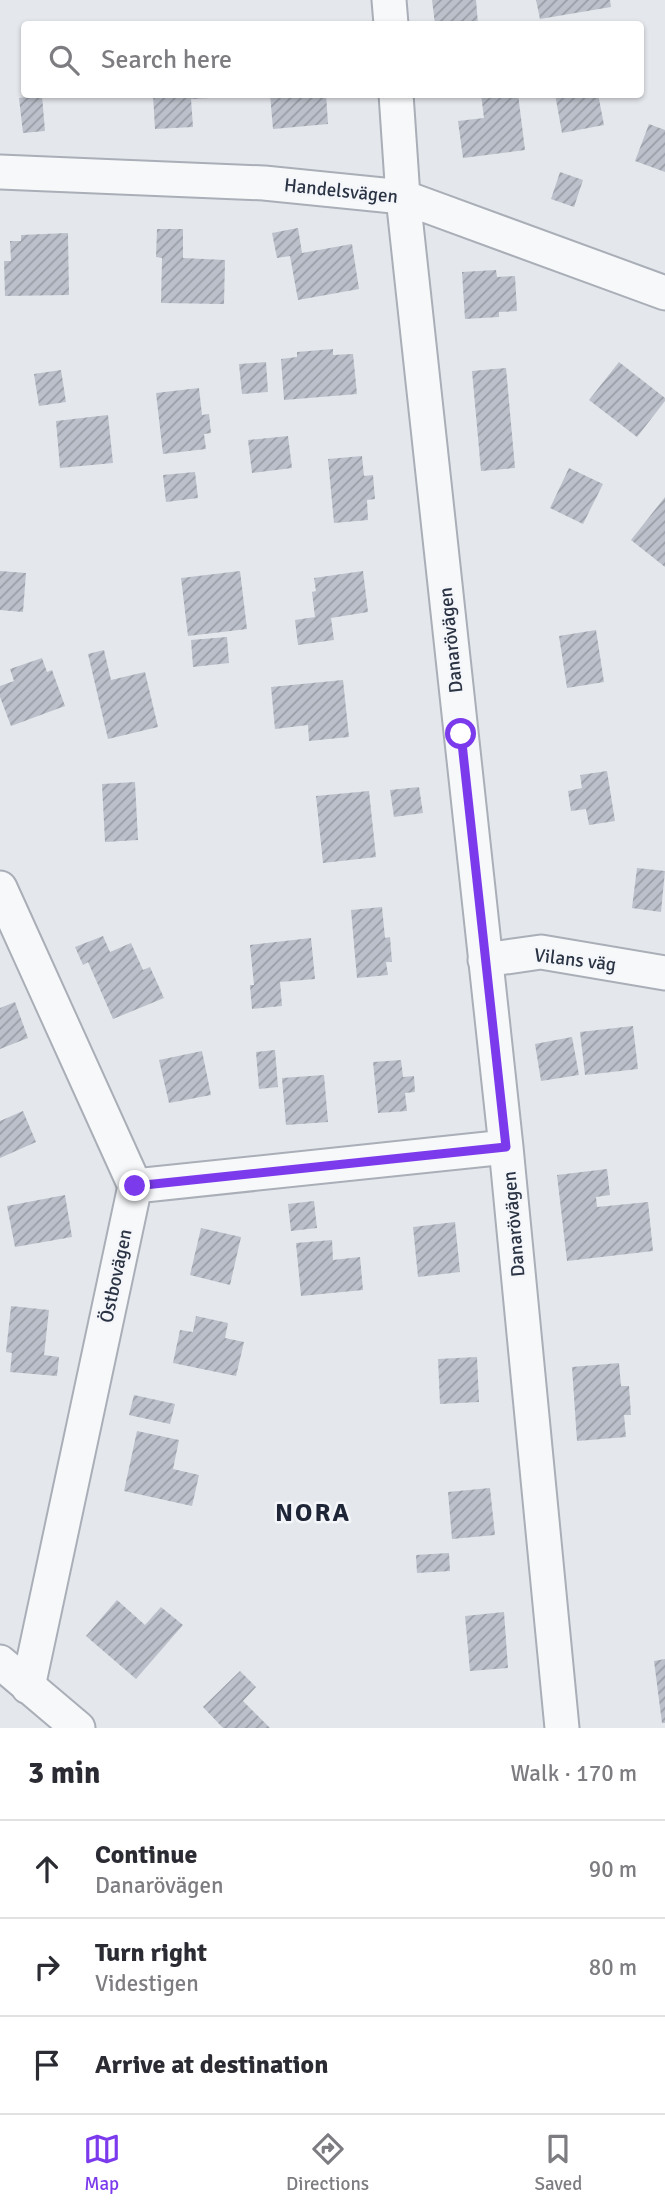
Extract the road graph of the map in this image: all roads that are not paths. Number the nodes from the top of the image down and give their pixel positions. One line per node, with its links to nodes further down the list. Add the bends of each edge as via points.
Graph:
1 (389, 0): 2 (street)
2 (391, 21)
3 (396, 98): 5 (street, Danarövägen)
4 (0, 172): 5 (street, Handelsvägen, via 264,183)
5 (403, 197): 6 (street, Handelsvägen); 8 (street, Danarövägen)
6 (665, 293)
7 (0, 888): 11 (street)
8 (485, 960): 9 (street, Vilans väg, via 541,952); 10 (street, Danarövägen)
9 (665, 973)
10 (506, 1147): 11 (street); 15 (street, Danarövägen)
11 (135, 1186): 13 (street, Östbovägen)
12 (0, 1662): 13 (street)
13 (28, 1686): 14 (street)
14 (78, 1728)
15 (562, 1728)

